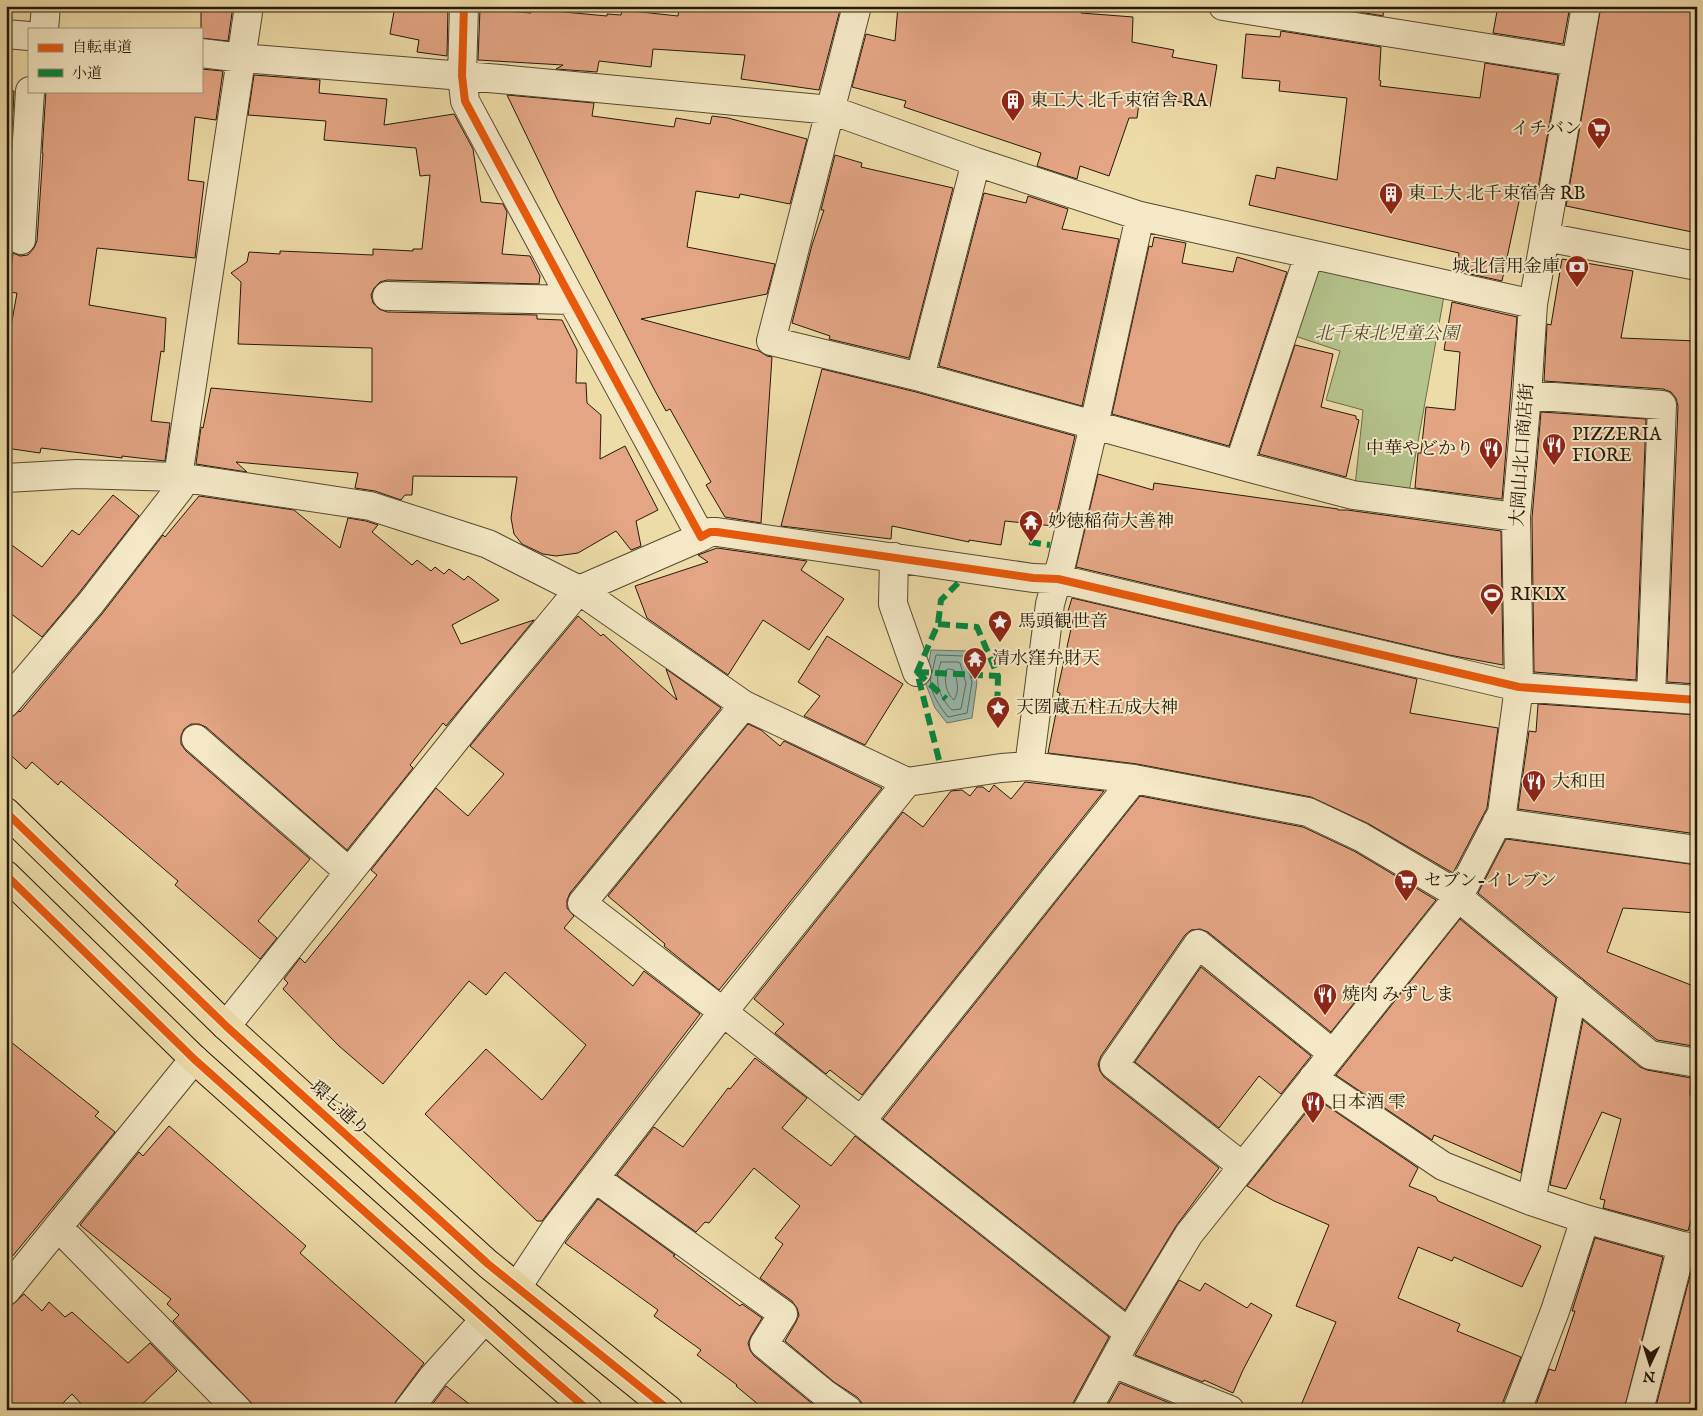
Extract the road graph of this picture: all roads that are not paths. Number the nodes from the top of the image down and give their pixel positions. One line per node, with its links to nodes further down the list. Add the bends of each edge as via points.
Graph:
1 (46, 6): 7 (street)
2 (249, 6): 11 (street)
3 (464, 6): 13 (street)
4 (857, 6): 15 (street)
5 (1223, 6): 12 (street)
6 (1586, 6): 12 (street, 大岡山北口商店街)
7 (44, 28)
8 (6, 34): 9 (street)
9 (28, 36)
10 (202, 53): 11 (street)
11 (242, 58): 13 (street); 29 (street)
12 (1576, 62): 18 (street, 大岡山北口商店街)
13 (462, 76): 15 (street); 23 (street, via 465,101)
14 (30, 92): 19 (street)
15 (830, 110): 16 (street); 25 (street, via 771,342)
16 (976, 162): 17 (street); 25 (street)
17 (1140, 216): 20 (street); 27 (street)
18 (1545, 237): 21 (street); 24 (street, 大岡山北口商店街)
19 (21, 240)
20 (1309, 255): 24 (street); 28 (street)
21 (1697, 266)
22 (387, 296): 23 (street)
23 (572, 300): 32 (street)
24 (1533, 304): 26 (street, 大岡山北口商店街)
25 (920, 377): 27 (street)
26 (1527, 395): 31 (street, 大岡山北口商店街); 38 (street, via 1662,405)
27 (1094, 425): 28 (street); 34 (street)
28 (1239, 466): 31 (street, via 1353,495)
29 (178, 477): 30 (street, via 77,474); 35 (street, via 370,506 488,544); 40 (street, via 180,488 170,502)
30 (6, 478)
31 (1516, 517): 37 (street, 大岡山北口商店街)
32 (701, 536): 33 (street, via 718,532); 35 (street)
33 (894, 557): 34 (street); 36 (street, via 893,604)
34 (1058, 579): 37 (street); 43 (street, via 1050,604)
35 (579, 590): 41 (street); 49 (street)
36 (917, 672)
37 (1519, 687): 38 (street); 47 (street, 大岡山北口商店街, via 1502,813)
38 (1651, 697): 39 (street)
39 (1697, 700)
40 (6, 703)
41 (744, 705): 45 (street); 53 (street, via 582,903)
42 (196, 739): 49 (street)
43 (1029, 766): 44 (street); 45 (street)
44 (1134, 779): 51 (street, via 1308,812 1361,837); 59 (street)
45 (907, 782): 53 (street)
46 (6, 812): 54 (main road, 環七通り)
47 (1497, 822): 48 (street); 51 (street, 大岡山北口商店街)
48 (1697, 850)
49 (349, 872): 54 (street)
50 (6, 875): 56 (main road)
51 (1460, 896): 52 (street); 55 (street, 大岡山北口商店街)
52 (1573, 991): 57 (street, via 1650,1056); 62 (street)
53 (723, 1012): 59 (street); 61 (street)
54 (226, 1026): 66 (main road, 環七通り)
55 (1332, 1054): 58 (street, 大岡山北口商店街); 60 (street, via 1198,944 1114,1065)
56 (194, 1059): 64 (street); 68 (main road)
57 (1697, 1063)
58 (1313, 1078): 60 (street, 大岡山北口商店街); 62 (street, via 1442,1166)
59 (861, 1120): 69 (street)
60 (1242, 1166): 69 (street, 大岡山北口商店街, via 1189,1234)
61 (595, 1178): 66 (street); 75 (street, via 783,1314 764,1344)
62 (1531, 1201): 63 (street)
63 (1585, 1218): 65 (street); 78 (street, via 1555,1311)
64 (58, 1227): 67 (street); 71 (street)
65 (1689, 1247): 79 (street)
66 (516, 1287): 74 (main road, 環七通り)
67 (6, 1291)
68 (486, 1319): 72 (street); 73 (main road)
69 (1129, 1333): 70 (street, 大岡山北口商店街)
70 (1112, 1363): 76 (street, 大岡山北口商店街); 77 (street)
71 (238, 1410)
72 (408, 1410)
73 (588, 1410)
74 (668, 1410)
75 (848, 1410)
76 (1087, 1410)
77 (1230, 1410)
78 (1517, 1410)
79 (1640, 1410)

